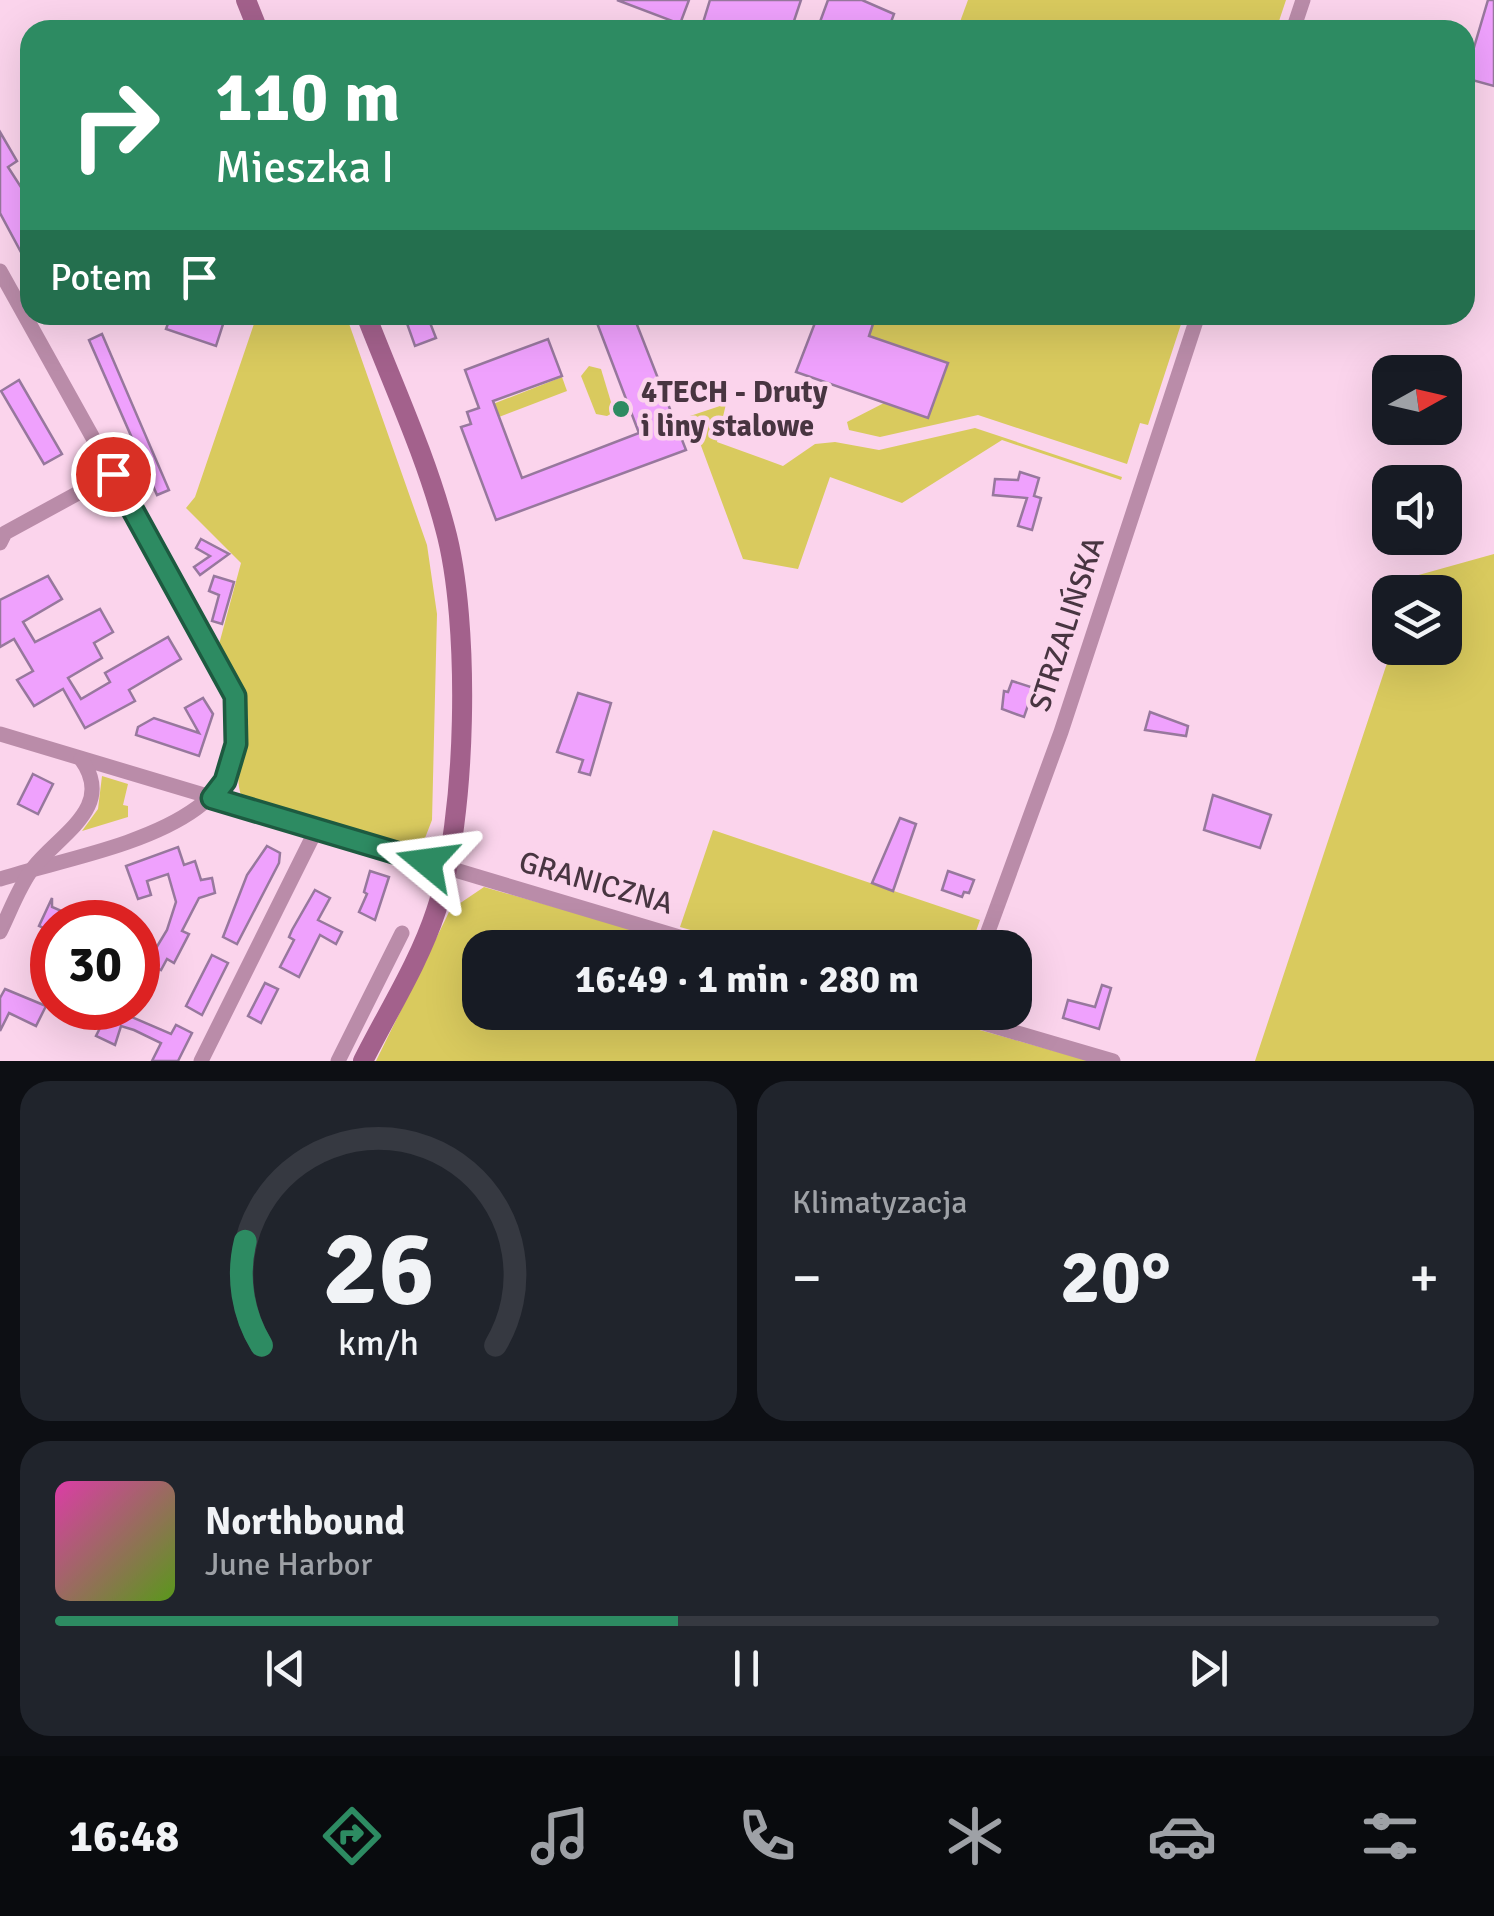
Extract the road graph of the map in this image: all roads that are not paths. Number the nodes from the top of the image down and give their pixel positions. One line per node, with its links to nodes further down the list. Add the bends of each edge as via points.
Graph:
1 (0, 271): 2 (street)
2 (20, 307)
3 (30, 325): 6 (street)
4 (370, 325): 12 (main road, via 451,555 460,632 458,821)
5 (1195, 325): 16 (street, STRZALIŃSKA)
6 (113, 474): 7 (street, via 5,532); 10 (street, via 235,696 236,744)
7 (0, 543)
8 (0, 734): 9 (street, GRANICZNA)
9 (82, 759): 10 (street, GRANICZNA); 13 (street, via 91,772 89,808)
10 (212, 798): 11 (street, GRANICZNA); 13 (street, via 178,824)
11 (316, 830): 12 (street, GRANICZNA); 20 (street)
12 (450, 866): 15 (street, GRANICZNA); 22 (main road, via 434,917)
13 (32, 869): 14 (street); 17 (street)
14 (0, 879)
15 (658, 930)
16 (989, 930)
17 (0, 932)
18 (402, 933): 21 (street)
19 (1008, 1030): 23 (street)
20 (200, 1061)
21 (338, 1061)
22 (363, 1061)
23 (1114, 1061)

